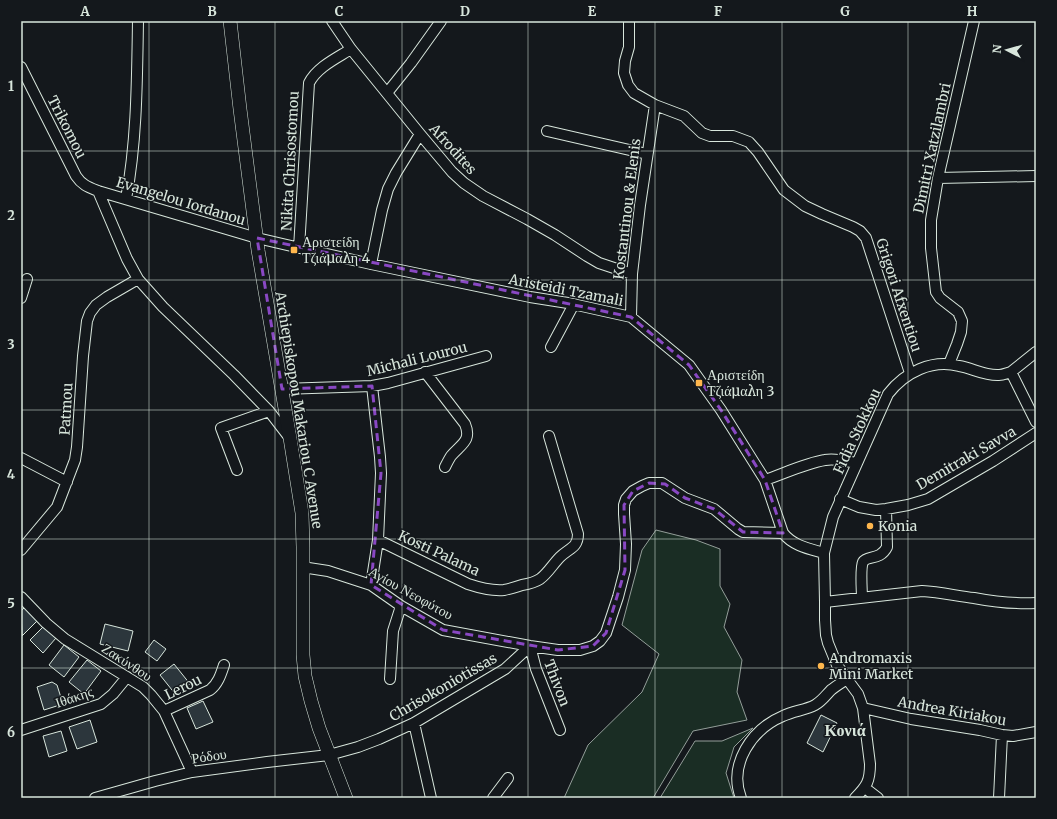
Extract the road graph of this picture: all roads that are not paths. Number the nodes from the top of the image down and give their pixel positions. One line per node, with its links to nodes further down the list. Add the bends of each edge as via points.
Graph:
1 (138, 21): 18 (street, via 135,120)
2 (230, 21): 19 (main road, Archiepiskopou Makariou C Avenue)
3 (332, 21): 7 (street, Afrodites)
4 (441, 21): 10 (street)
5 (629, 21): 11 (street, via 630,39 624,73 634,93)
6 (974, 21): 16 (street, Dimitri Xatzilambri)
7 (351, 49): 10 (street, Afrodites); 20 (street, Nikita Chrisostomou, via 320,69 309,83)
8 (21, 67): 9 (street, Trikomou)
9 (24, 80): 17 (street, Trikomou, via 76,176 88,187)
10 (387, 93): 13 (street, Afrodites)
11 (655, 105): 14 (street, Kostantinou & Elenis); 34 (street, Grigori Afxentiou, via 684,116 702,133 710,136 733,136 749,142 784,190 805,206 853,227 866,238)
12 (547, 131): 14 (street)
13 (420, 134): 21 (street, via 388,189); 22 (street, Afrodites, via 452,172 483,196 555,235 599,263)
14 (647, 154): 22 (street, Kostantinou & Elenis)
15 (1036, 176): 16 (street)
16 (938, 178): 31 (street, Dimitri Xatzilambri, via 931,220 936,292 958,312 962,321)
17 (98, 191): 18 (street, Evangelou Iordanou); 24 (street)
18 (126, 199): 19 (street, Evangelou Iordanou)
19 (257, 238): 20 (street, Aristeidi Tzamali); 36 (main road, Archiepiskopou Makariou C Avenue)
20 (299, 248): 21 (street, Aristeidi Tzamali)
21 (371, 264): 26 (street, Aristeidi Tzamali)
22 (632, 274): 27 (street, Kostantinou & Elenis)
23 (27, 279): 25 (street)
24 (138, 279): 37 (street); 47 (street, Patmou, via 96,305 88,317 82,356 77,446)
25 (21, 298)
26 (574, 304): 27 (street, Aristeidi Tzamali); 28 (street)
27 (631, 317): 46 (street, Aristeidi Tzamali, via 689,365)
28 (551, 347)
29 (1036, 352): 33 (street)
30 (486, 356): 32 (street, Michali Lourou)
31 (949, 364): 33 (street, Fidia Stokkou, via 991,375); 34 (street, Fidia Stokkou, via 919,369)
32 (426, 372): 35 (street, Michali Lourou); 44 (street, via 467,430 467,439)
33 (1011, 372): 38 (street)
34 (910, 374): 43 (street, Fidia Stokkou, via 888,394)
35 (372, 386): 36 (street, Michali Lourou); 51 (street, via 381,473)
36 (282, 388): 41 (main road, Archiepiskopou Makariou C Avenue)
37 (269, 411): 41 (street); 45 (street, via 222,428)
38 (1036, 422)
39 (1036, 433): 49 (street, Demitraki Savva, via 933,496 908,505)
40 (549, 436): 51 (street, Kosti Palama, via 578,539 544,576 535,582 504,590 478,587)
41 (290, 438): 54 (main road, Archiepiskopou Makariou C Avenue, via 302,513)
42 (21, 458): 47 (street)
43 (856, 463): 46 (street, via 825,460); 48 (street, Fidia Stokkou)
44 (445, 467)
45 (237, 470)
46 (765, 480): 50 (street, Aristeidi Tzamali)
47 (67, 482): 52 (street, Patmou, via 57,507)
48 (840, 499): 49 (street, Demitraki Savva, via 876,510); 53 (street, Fidia Stokkou, via 832,517)
49 (886, 509): 57 (street, via 887,547 880,556 863,563)
50 (783, 533): 53 (street, via 792,542); 61 (street, via 743,532 714,509 685,498 665,484 649,483 642,486 634,491 624,505 626,570 606,633 593,646 580,650)
51 (378, 540): 55 (street)
52 (21, 550)
53 (824, 553): 58 (street, Fidia Stokkou)
54 (302, 567): 55 (street, Αγίου Νεοφύτου, via 328,571); 73 (main road, Archiepiskopou Makariou C Avenue, via 305,676)
55 (371, 585): 60 (street, Αγίου Νεοφύτου)
56 (21, 597): 63 (street, Ζακύνθου, via 65,639)
57 (862, 598): 58 (street); 59 (street, via 934,592 975,599)
58 (826, 602): 65 (street, Fidia Stokkou, via 824,620 828,643)
59 (1036, 603)
60 (401, 606): 61 (street, Αγίου Νεοφύτου, via 444,630); 64 (street, via 393,631)
61 (530, 646): 68 (street, Chrisokoniotissas, via 505,669); 70 (street, Thivon, via 536,669)
62 (224, 665): 67 (street, Lerou, via 214,687)
63 (127, 677): 67 (street, Ζακύνθου, via 143,687); 69 (street, Ιθάκης, via 101,704)
64 (390, 679)
65 (846, 679): 66 (street, Fidia Stokkou, via 858,694); 81 (street, via 816,705 782,716 756,735 746,748 737,771)
66 (863, 708): 72 (street, Andrea Kiriakou); 76 (street, Fidia Stokkou, via 870,764)
67 (164, 711): 74 (street, Ζακύνθου)
68 (414, 723): 73 (street, Chrisokoniotissas, via 358,748); 79 (street)
69 (21, 730)
70 (560, 730)
71 (1036, 732): 72 (street, Andrea Kiriakou)
72 (1002, 735): 84 (street)
73 (329, 755): 74 (street, Ρόδου); 78 (main road, Archiepiskopou Makariou C Avenue)
74 (192, 772): 77 (street, Ρόδου)
75 (508, 778): 80 (street)
76 (865, 788): 82 (street); 83 (street)
77 (95, 798)
78 (346, 798)
79 (431, 798)
80 (493, 798)
81 (741, 798)
82 (856, 798)
83 (878, 798)
84 (999, 798)

